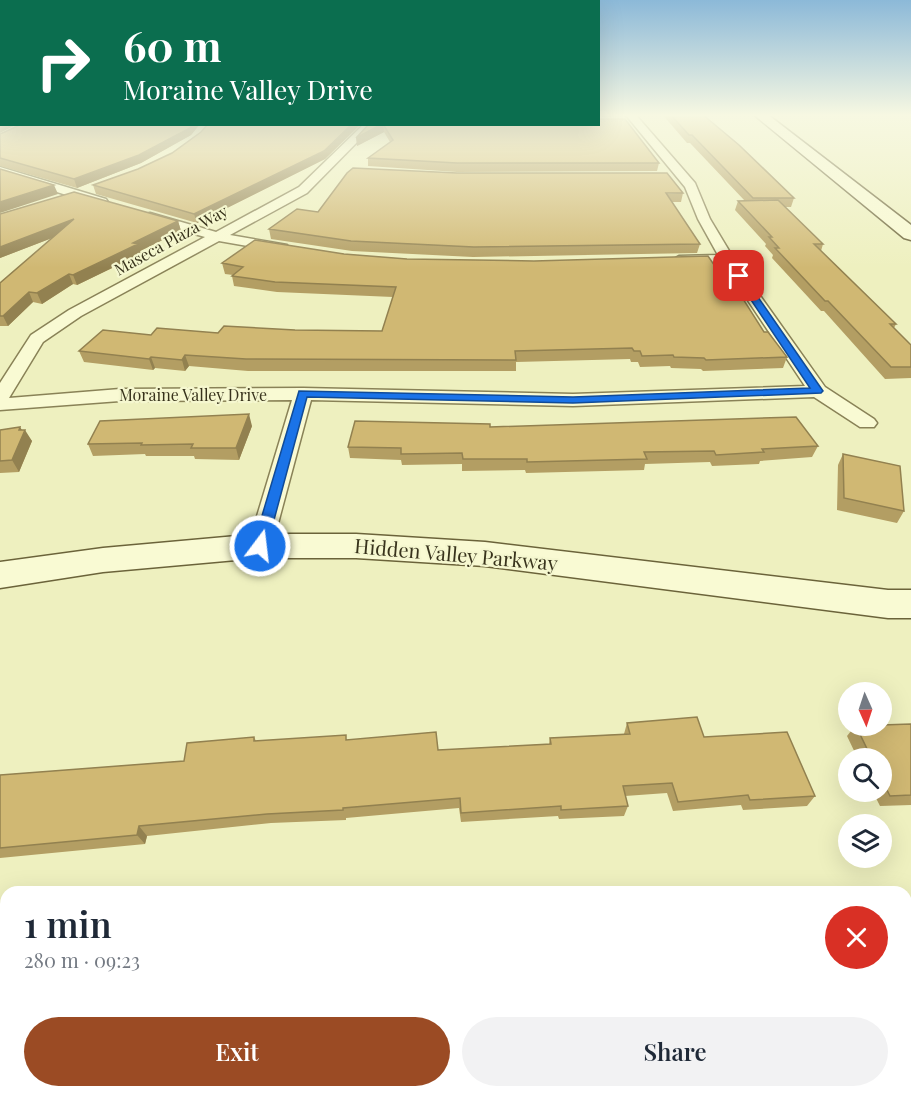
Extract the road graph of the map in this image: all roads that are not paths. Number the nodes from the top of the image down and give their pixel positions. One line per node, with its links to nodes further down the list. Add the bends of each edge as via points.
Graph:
1 (328, 165): 4 (street, Maseca Plaza Way)
2 (668, 165): 15 (street, via 691,186 704,219)
3 (824, 165): 12 (street)
4 (324, 169): 6 (street); 13 (street, Maseca Plaza Way, via 303,190)
5 (0, 170): 8 (street)
6 (346, 171)
7 (99, 185): 8 (street)
8 (76, 194): 9 (street); 10 (street)
9 (51, 202)
10 (111, 204)
11 (133, 212): 13 (street)
12 (911, 234)
13 (216, 236): 14 (street); 19 (street, Maseca Plaza Way, via 75,313 37,339)
14 (294, 251)
15 (728, 259): 16 (street); 17 (street)
16 (666, 260)
17 (818, 391): 18 (street, Moraine Valley Drive, via 573,400); 21 (street)
18 (303, 394): 20 (street, Moraine Valley Drive, via 120,394); 22 (street)
19 (0, 396)
20 (0, 404)
21 (867, 423)
22 (260, 546): 23 (street, Hidden Valley Parkway, via 103,560); 24 (street, Hidden Valley Parkway, via 356,546 485,554)
23 (0, 575)
24 (911, 604)

